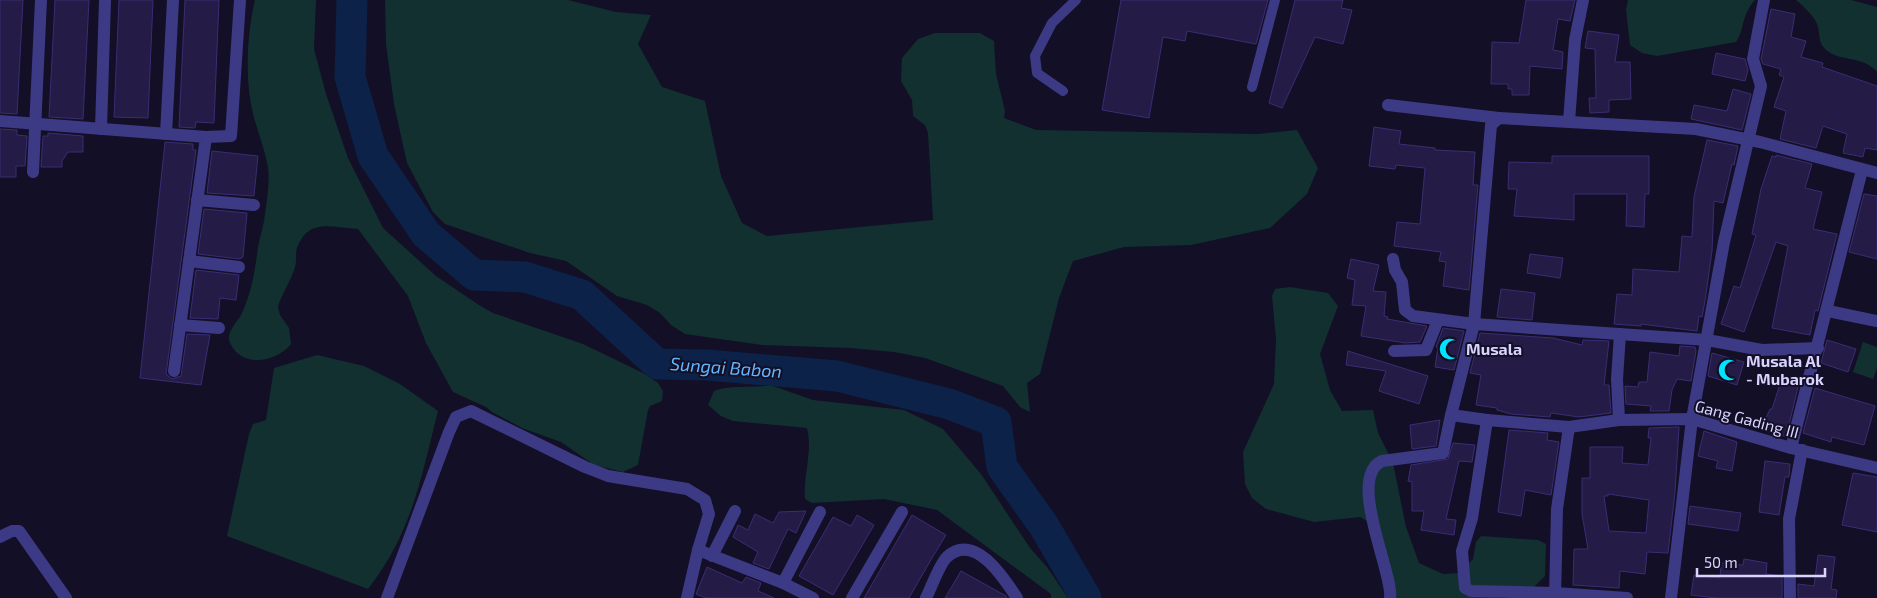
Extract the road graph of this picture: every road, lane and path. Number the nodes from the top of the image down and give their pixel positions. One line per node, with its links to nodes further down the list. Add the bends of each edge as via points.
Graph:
1 (41, 0): 15 (street)
2 (105, 0): 16 (street)
3 (173, 0): 17 (street)
4 (240, 0): 18 (street, via 231,136)
5 (1076, 0): 10 (lane, via 1052,23 1035,56 1037,74)
6 (1275, 0): 9 (lane)
7 (1583, 0): 14 (street, via 1575,40)
8 (1764, 0): 19 (street, via 1753,59 1760,86)
9 (1252, 87)
10 (1063, 91)
11 (1388, 105): 12 (street)
12 (1499, 118): 14 (street); 31 (street, via 1493,122 1490,132)
13 (0, 121): 15 (street)
14 (1568, 122): 19 (street, via 1696,129)
15 (35, 124): 16 (street); 21 (street)
16 (101, 129): 17 (street)
17 (166, 134): 18 (street)
18 (206, 137): 23 (street)
19 (1749, 140): 20 (street); 35 (street, via 1724,242)
20 (1862, 170): 22 (street); 28 (street)
21 (33, 172)
22 (1877, 173)
23 (197, 200): 24 (street); 26 (street)
24 (254, 205)
25 (1393, 259): 29 (street, via 1402,282 1407,314)
26 (189, 261): 27 (street); 32 (street)
27 (239, 267)
28 (1828, 311): 30 (street); 36 (street)
29 (1438, 320): 31 (street); 37 (street, via 1426,350)
30 (1877, 321)
31 (1474, 324): 34 (street); 39 (street)
32 (180, 325): 33 (street); 38 (street)
33 (219, 328)
34 (1620, 334): 35 (street); 42 (street)
35 (1707, 340): 36 (street, via 1762,350); 40 (street)
36 (1818, 348): 44 (street)
37 (1394, 351)
38 (174, 372)
39 (1451, 416): 41 (street, Gang Gading III); 61 (street, via 1443,453 1382,461 1376,465 1370,479 1372,524)
40 (1692, 419): 42 (street, Gang Gading III); 44 (street, Gang Gading III); 63 (street)
41 (1487, 420): 43 (street, Gang Gading III); 54 (street, via 1472,518 1462,551 1465,588 1470,591)
42 (1619, 420): 43 (street, Gang Gading III)
43 (1570, 427): 54 (street, via 1557,509)
44 (1797, 449): 45 (street, Gang Gading III); 64 (street, via 1788,519)
45 (1877, 468)
46 (735, 511): 51 (street)
47 (820, 512): 52 (street)
48 (902, 512): 59 (street)
49 (0, 537): 55 (street, via 19,531)
50 (698, 550): 51 (street); 56 (street, via 709,514 705,500 687,489 608,476 470,411 456,417 449,432); 57 (street)
51 (712, 556): 52 (street)
52 (783, 583): 58 (street)
53 (1012, 595): 60 (street, via 993,564 974,551 959,551 947,557)
54 (1555, 595): 62 (street)
55 (66, 598)
56 (387, 598)
57 (687, 598)
58 (813, 598)
59 (852, 598)
60 (926, 598)
61 (1390, 598)
62 (1627, 598)
63 (1671, 598)
64 (1790, 598)

